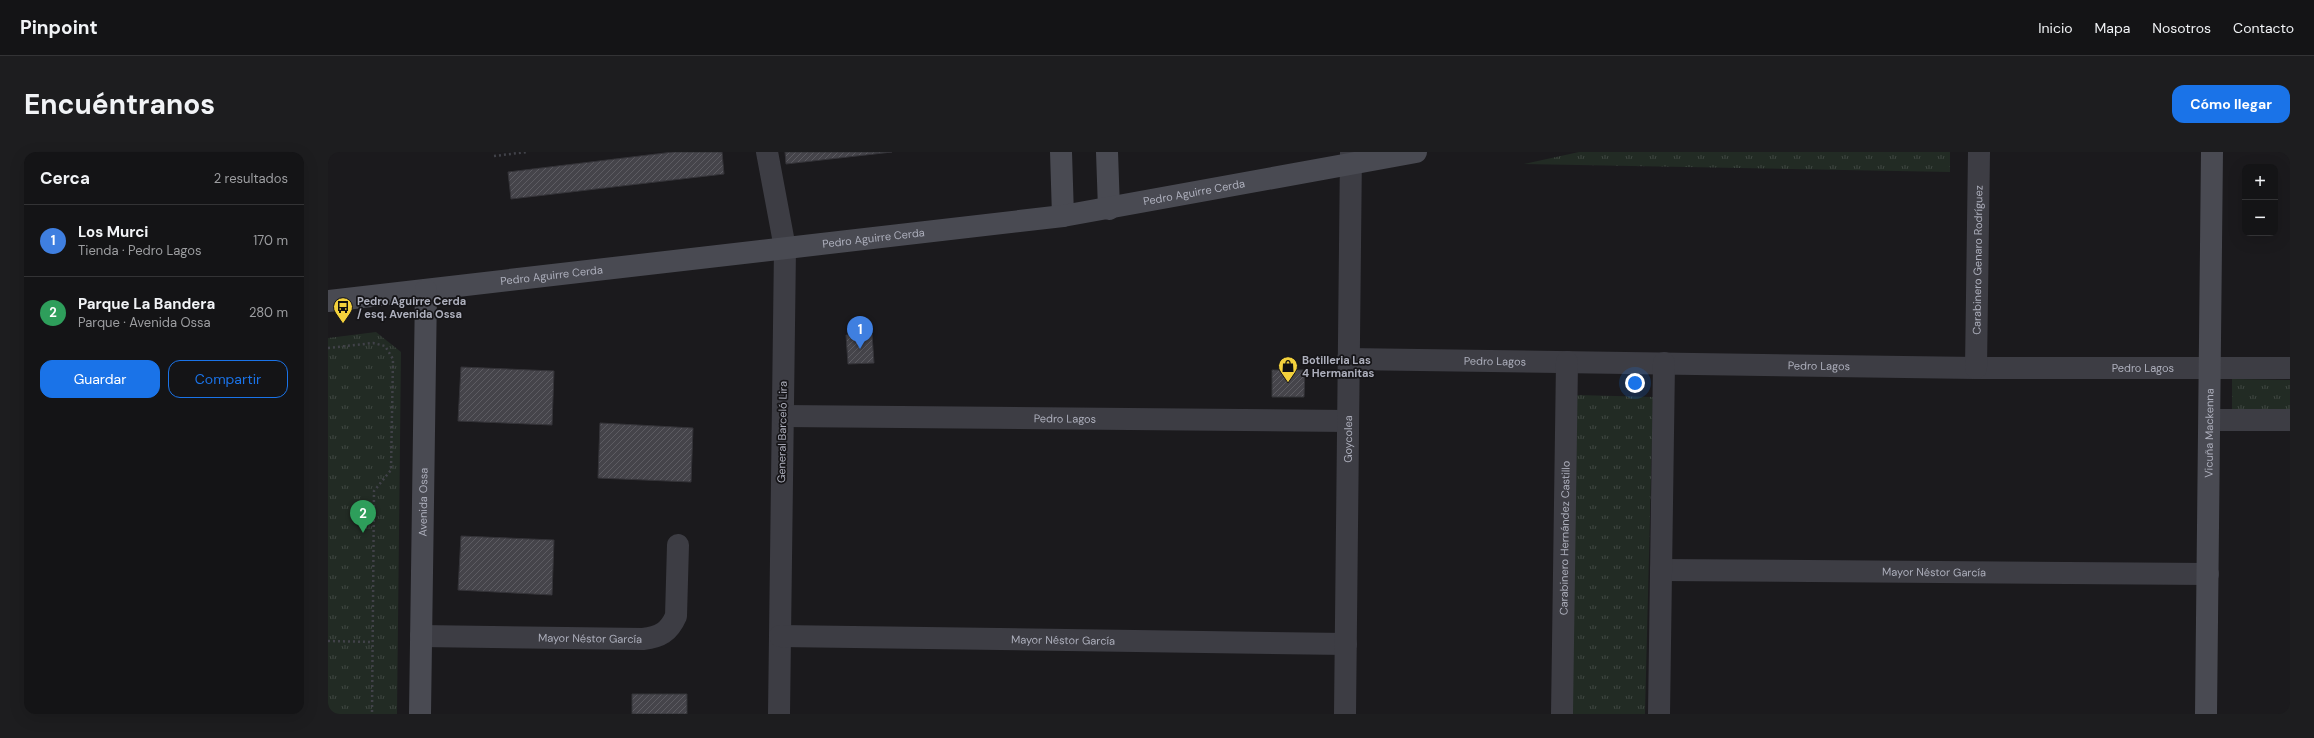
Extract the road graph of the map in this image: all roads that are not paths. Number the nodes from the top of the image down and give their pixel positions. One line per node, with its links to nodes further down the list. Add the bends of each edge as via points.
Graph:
1 (767, 152): 10 (street, General Barceló Lira)
2 (1061, 152): 9 (street)
3 (1108, 152): 8 (street)
4 (1416, 152): 7 (street, Pedro Aguirre Cerda)
5 (1979, 152): 16 (street, Carabinero Genaro Rodríguez)
6 (2212, 152): 17 (street, Vicuña Mackenna)
7 (1351, 158): 8 (street, Pedro Aguirre Cerda); 13 (street, Goycolea)
8 (1109, 209): 9 (street, Pedro Aguirre Cerda)
9 (1062, 216): 10 (street, Pedro Aguirre Cerda)
10 (785, 248): 11 (street, Pedro Aguirre Cerda); 19 (street, General Barceló Lira)
11 (426, 290): 12 (street, Pedro Aguirre Cerda); 26 (street, Avenida Ossa)
12 (328, 301)
13 (1348, 359): 14 (street, Pedro Lagos); 22 (street, Goycolea)
14 (1567, 362): 15 (street, Pedro Lagos); 32 (street, Carabinero Hernández Castillo)
15 (1664, 363): 16 (street, Pedro Lagos); 24 (street)
16 (1976, 368): 17 (street, Pedro Lagos)
17 (2211, 368): 18 (street, Pedro Lagos); 20 (street, Vicuña Mackenna)
18 (2290, 368)
19 (783, 416): 22 (street, Pedro Lagos); 27 (street, General Barceló Lira)
20 (2210, 420): 21 (street); 25 (street, Vicuña Mackenna)
21 (2290, 420)
22 (1348, 421): 28 (street, Goycolea)
23 (678, 545): 26 (street, Mayor Néstor García, via 676,616 660,636 643,639)
24 (1661, 570): 25 (street, Mayor Néstor García); 33 (street)
25 (2208, 574): 34 (street, Vicuña Mackenna)
26 (421, 636): 29 (street, Avenida Ossa)
27 (780, 636): 28 (street, Mayor Néstor García); 30 (street, General Barceló Lira)
28 (1346, 644): 31 (street, Goycolea)
29 (420, 714)
30 (779, 714)
31 (1345, 714)
32 (1562, 714)
33 (1659, 714)
34 (2206, 714)

